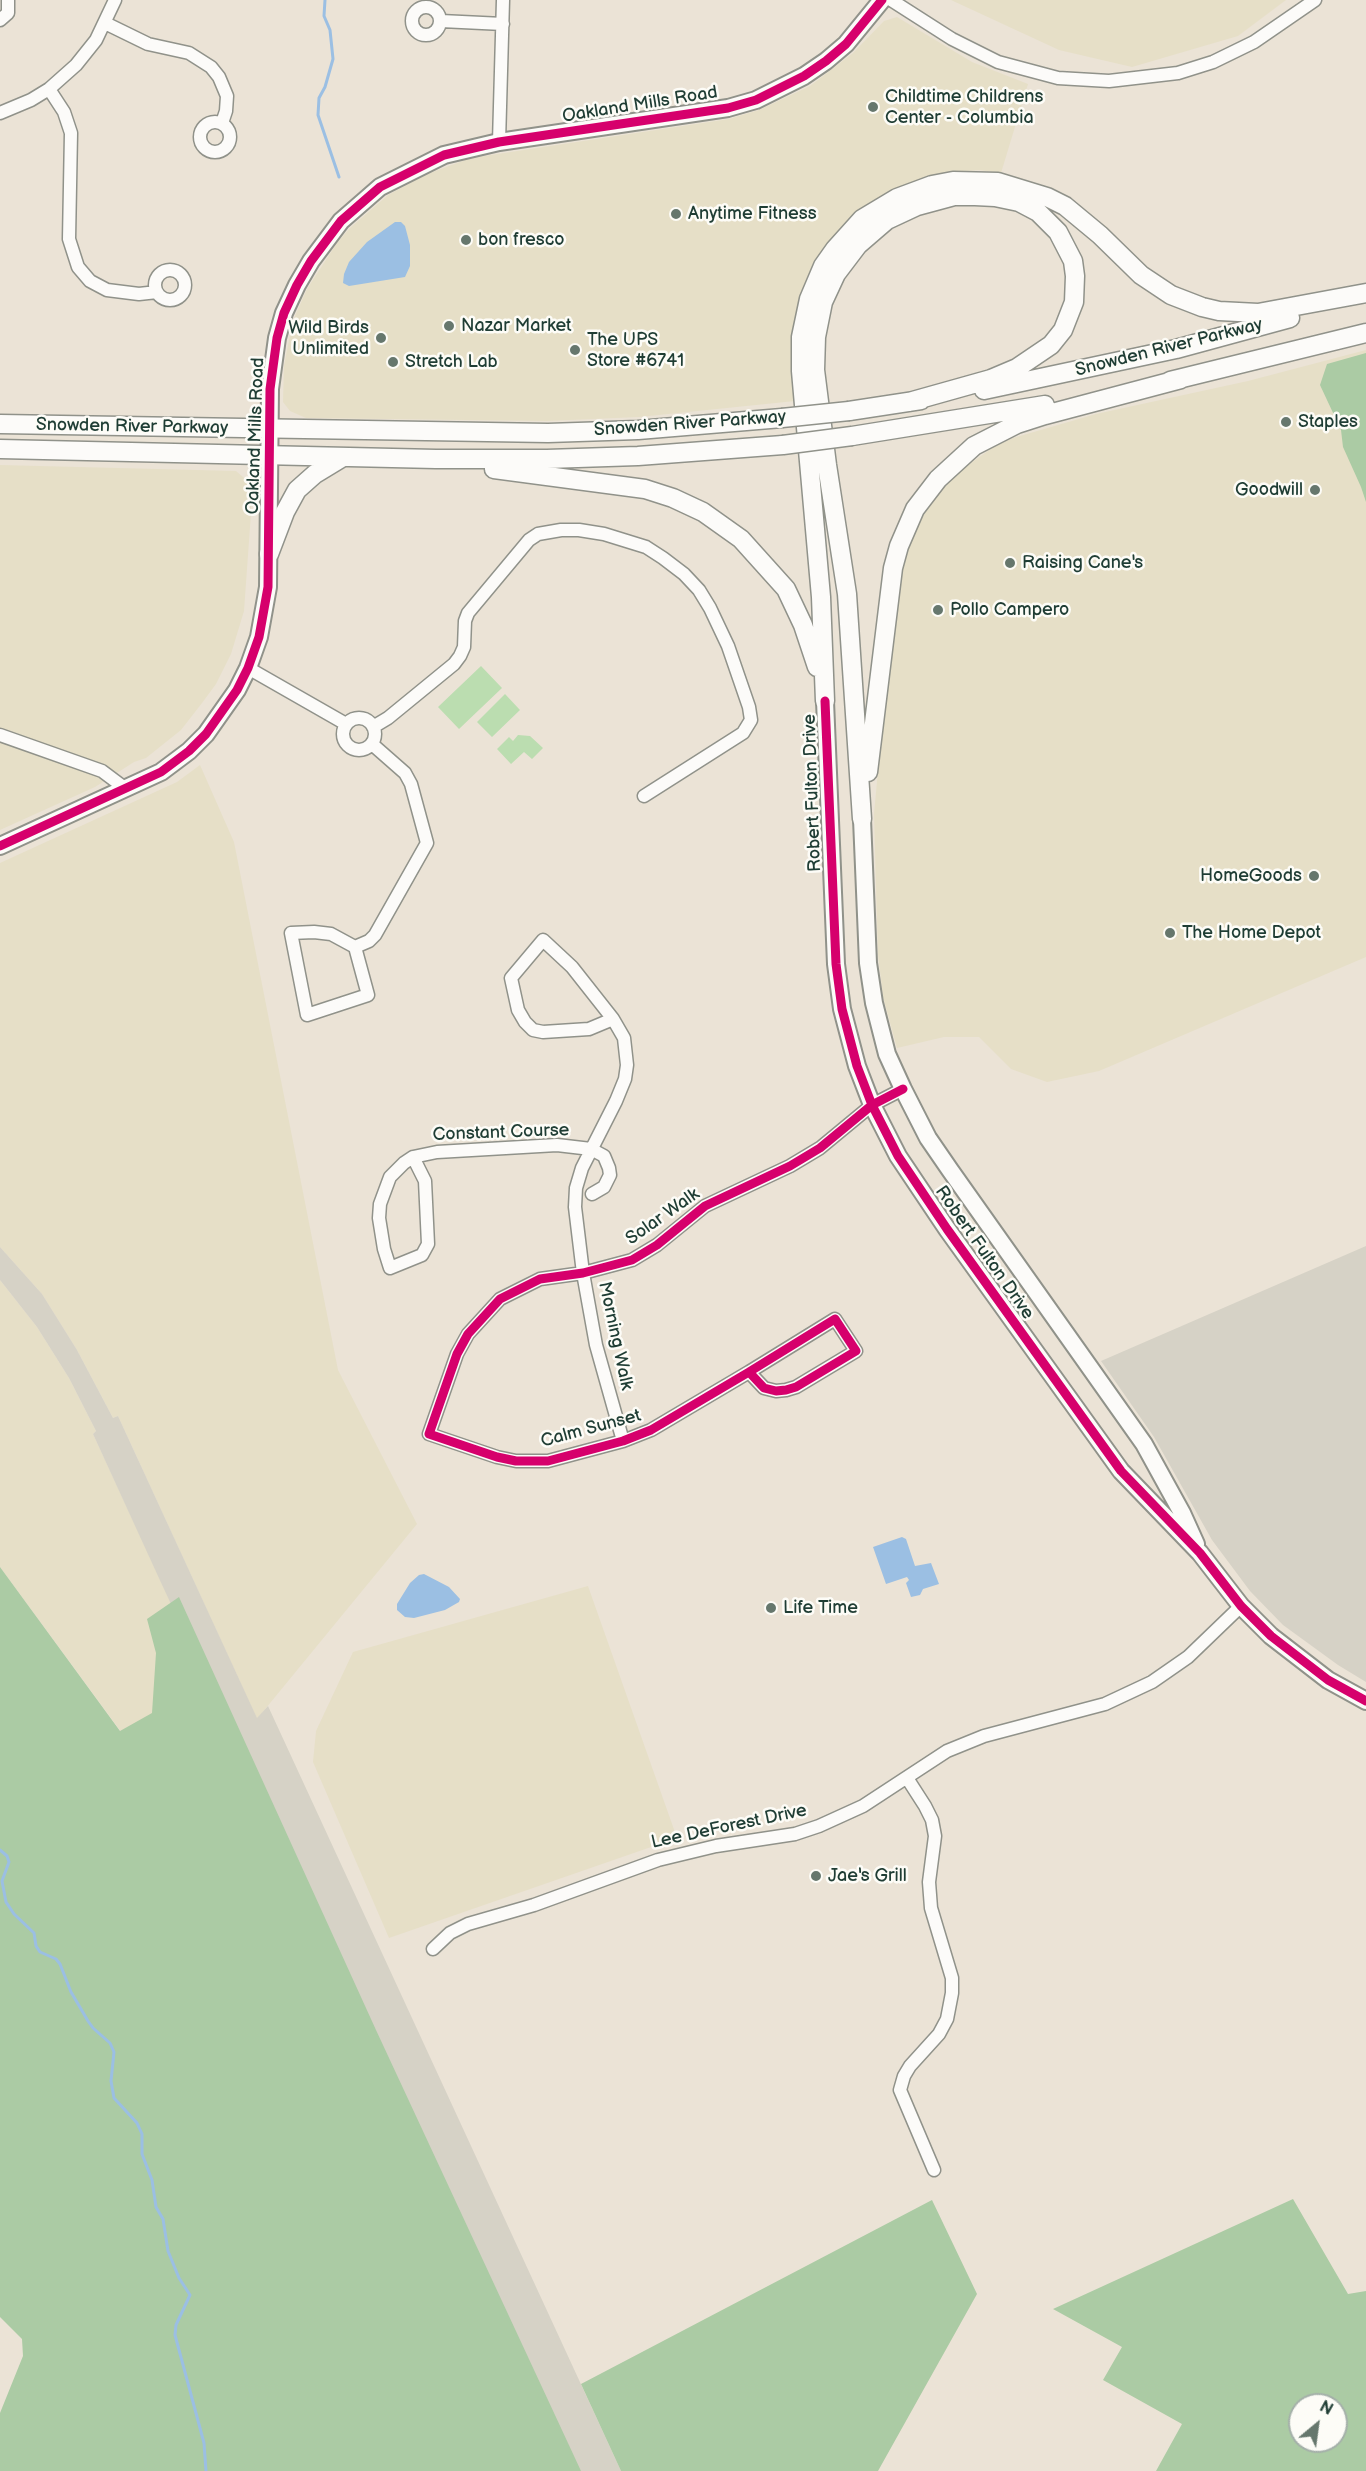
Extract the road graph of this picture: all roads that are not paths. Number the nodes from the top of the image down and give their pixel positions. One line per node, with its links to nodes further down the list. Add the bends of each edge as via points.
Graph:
1 (8, 0): 7 (street, via 8,13)
2 (115, 0): 9 (street)
3 (503, 0): 10 (street)
4 (882, 0): 14 (street, Oakland Mills Road, via 846,44 826,61 756,100 698,113)
5 (891, 0): 6 (street, via 952,39 998,62 1058,78 1109,81 1178,73 1213,62 1254,42)
6 (1315, 0)
7 (0, 20)
8 (441, 21): 10 (street)
9 (105, 23): 11 (street, via 81,60); 13 (street, via 148,44 189,53 211,67 227,96)
10 (503, 24): 14 (street)
11 (49, 89): 12 (street); 15 (street, via 64,112 71,133 69,239 78,267 90,281 107,290)
12 (0, 113)
13 (222, 123)
14 (499, 142): 21 (street, Oakland Mills Road, via 444,155 400,175 362,202 327,238 284,313 270,389)
15 (157, 292)
16 (1366, 294): 19 (main road, Snowden River Parkway, via 1176,349); 28 (main road, via 1258,313 1202,307 1171,295 1141,275 1065,206 998,182 932,185 897,198 862,219 823,266 809,299 801,337)
17 (1366, 333): 18 (main road, Snowden River Parkway)
18 (1181, 379): 25 (main road, Snowden River Parkway, bridge, via 988,416 783,445 639,456); 35 (main road, via 1045,414 992,436 953,463 915,509 892,568)
19 (909, 402): 21 (main road, Snowden River Parkway, bridge, via 638,430); 35 (main road, via 1017,368 1051,345 1063,330 1074,302 1073,261 1058,232 1038,212 1019,202 995,197 954,196 903,212 873,231 847,258 829,287 821,310 815,369 847,594)
20 (0, 424): 21 (main road, Snowden River Parkway)
21 (270, 430): 23 (street, Oakland Mills Road)
22 (0, 449): 23 (main road, Snowden River Parkway)
23 (271, 454): 24 (main road, Snowden River Parkway); 26 (street, Oakland Mills Road)
24 (343, 457): 25 (main road, Snowden River Parkway); 26 (main road, via 297,490)
25 (436, 459): 28 (main road, via 645,489 704,512 741,539 786,589 812,648)
26 (269, 554): 27 (street, Oakland Mills Road, via 265,613)
27 (248, 668): 29 (street); 33 (street, Oakland Mills Road, via 228,705 189,751 161,772)
28 (825, 700): 40 (street, Robert Fulton Drive, via 836,964 842,1009)
29 (346, 724): 30 (street, via 361,718); 32 (street, via 342,736 349,748 363,750)
30 (374, 726): 32 (street); 34 (street, via 454,664 464,647 468,613 529,540 548,531 604,534 646,547 699,590 728,646 751,720 743,733)
31 (0, 735): 33 (street, via 102,771)
32 (372, 744): 37 (street, via 408,778 427,843 375,935)
33 (126, 789): 36 (street, Oakland Mills Road)
34 (644, 796)
35 (862, 819): 39 (street, Robert Fulton Drive, via 872,993 887,1054)
36 (0, 846)
37 (355, 947): 37 (street, via 332,934 291,933 307,1015 368,995)
38 (613, 1019): 38 (street, Morning Walk, via 589,1029 533,1029 518,1010 511,978 543,940 572,967); 41 (street, Morning Walk, via 624,1038 625,1079)
39 (903, 1089): 40 (street, Solar Walk); 48 (street, Robert Fulton Drive, via 944,1162 1144,1444)
40 (872, 1106): 44 (street, Solar Walk, via 820,1148 790,1166 705,1206 650,1250 632,1260); 48 (street, Robert Fulton Drive, via 921,1193 1096,1439)
41 (591, 1149): 42 (street, Constant Course, via 557,1145); 43 (street, via 604,1156 610,1175 604,1187); 44 (street, Morning Walk, via 576,1188)
42 (413, 1157): 42 (street, Constant Course, via 425,1181 428,1244 422,1255 390,1268 379,1218 380,1204 390,1177)
43 (592, 1194)
44 (583, 1272): 46 (street, Solar Walk, via 528,1284 488,1310 468,1334 458,1354); 47 (street, Morning Walk, via 601,1367)
45 (749, 1372): 45 (street, Calm Sunset, via 835,1318 856,1351 786,1390 764,1388); 47 (street, Calm Sunset, via 651,1430)
46 (429, 1434): 47 (street, Calm Sunset, via 516,1461 548,1461)
47 (623, 1441)
48 (1200, 1553): 49 (street, Robert Fulton Drive)
49 (1241, 1606): 50 (street, Robert Fulton Drive, via 1297,1658); 51 (street, Lee DeForest Drive, via 1188,1657 1152,1682 1105,1704 984,1736 932,1759)
50 (1366, 1701)
51 (907, 1779): 52 (street, Lee DeForest Drive, via 863,1806 819,1826 658,1860 534,1905 468,1924); 53 (street, via 932,1820 935,1836 929,1882 931,1908 952,1978 947,2019 904,2076 900,2090)
52 (433, 1948)
53 (934, 2170)

